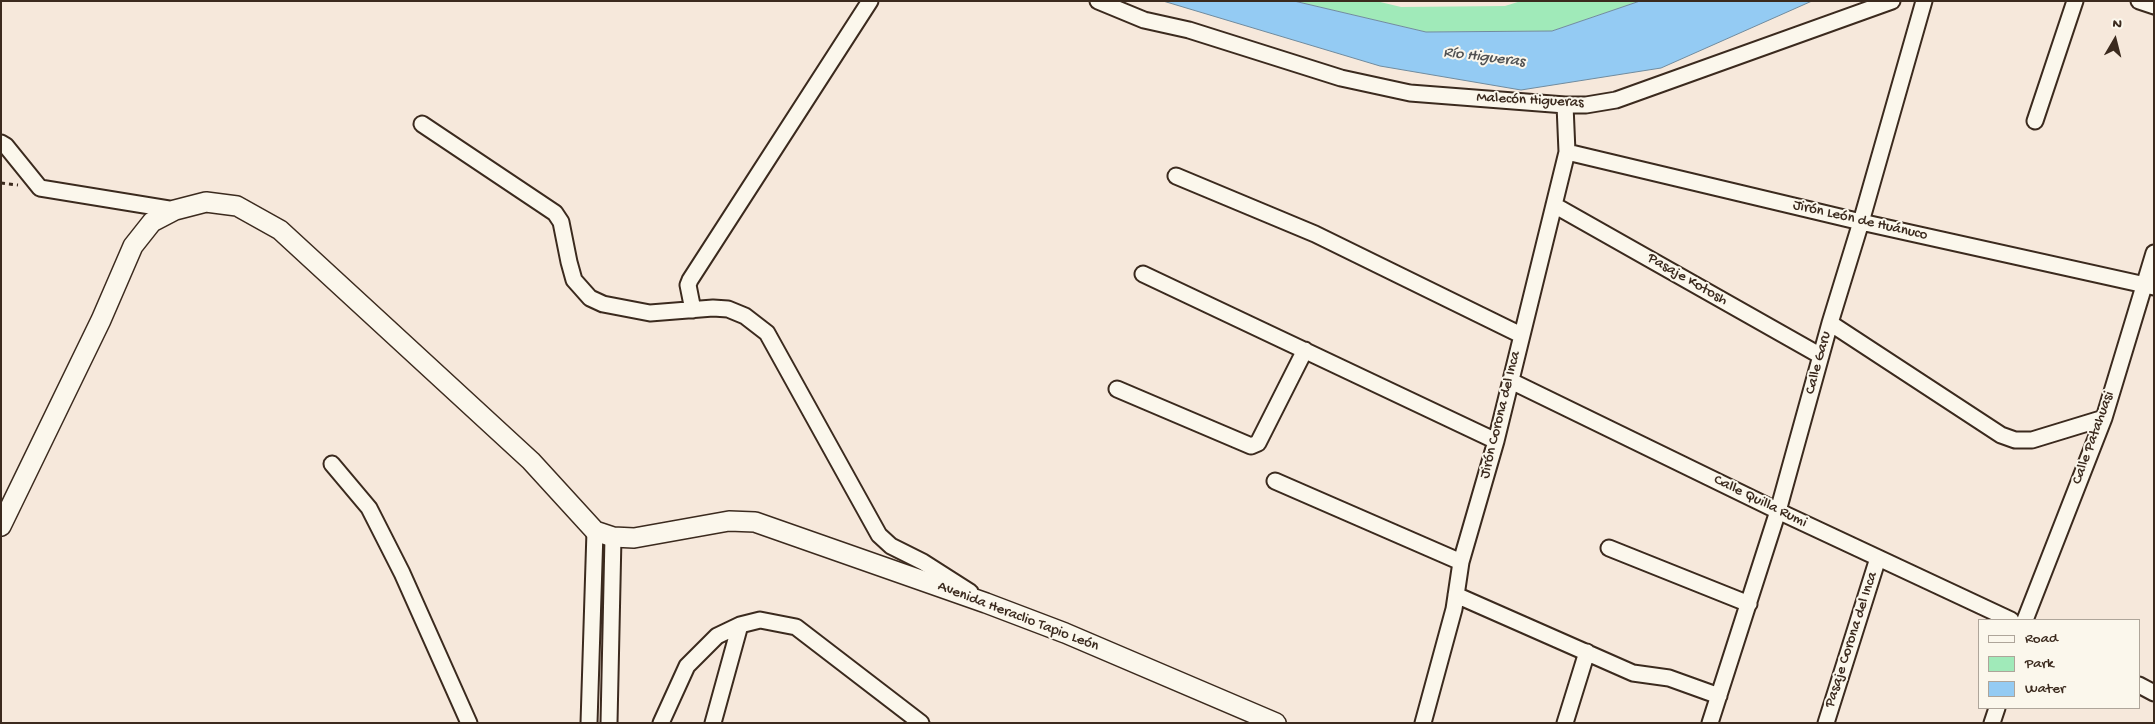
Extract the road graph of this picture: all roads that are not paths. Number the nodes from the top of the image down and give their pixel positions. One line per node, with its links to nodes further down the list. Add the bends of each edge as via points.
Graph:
1 (870, 1): 20 (street, via 690,280 688,285)
2 (1098, 1): 8 (street, Malecón Higueras, via 1144,20 1189,30 1342,78 1410,93)
3 (1892, 1): 8 (street, Malecón Higueras, via 1616,100)
4 (1924, 1): 16 (street, Calle Garu)
5 (2075, 1): 9 (street)
6 (2139, 1): 7 (street)
7 (2154, 6)
8 (1565, 105): 12 (street, Jirón Corona del Inca)
9 (2035, 121)
10 (422, 124): 20 (street, via 555,213 561,222 574,280 590,298 603,304 650,313)
11 (1, 143): 15 (street, via 40,188)
12 (1567, 152): 14 (street, Jirón Corona del Inca); 16 (street, Jirón León de Huánuco)
13 (1176, 176): 22 (street, via 1315,234)
14 (1554, 205): 22 (street, Jirón Corona del Inca); 24 (street, Pasaje Kotosh)
15 (175, 210): 32 (street, via 152,222 133,246 101,320); 33 (street, via 206,202 237,206 280,230 531,461)
16 (1861, 222): 19 (street, Jirón León de Huánuco); 21 (street, Calle Garu)
17 (2154, 253): 19 (street, Calle Patahuasi)
18 (1143, 274): 23 (street)
19 (2149, 286): 27 (street, Calle Patahuasi)
20 (694, 310): 39 (street, via 728,309 767,333 879,534 891,546 923,562)
21 (1830, 323): 24 (street, Calle Garu); 27 (street, via 2001,435 2014,440 2032,440)
22 (1521, 335): 25 (street, Jirón Corona del Inca)
23 (1305, 350): 26 (street, via 1258,443 1250,446); 28 (street)
24 (1821, 356): 31 (street, Calle Garu)
25 (1511, 381): 28 (street, Jirón Corona del Inca); 31 (street, Calle Quilla Rumi)
26 (1117, 389)
27 (2104, 418): 42 (street, Calle Patahuasi)
28 (1496, 441): 37 (street, Jirón Corona del Inca)
29 (332, 464): 49 (street, via 368,508 402,574)
30 (1275, 481): 37 (street)
31 (1778, 511): 36 (street, Calle Quilla Rumi); 40 (street, Calle Garu)
32 (1, 526)
33 (595, 530): 34 (street); 50 (street)
34 (612, 537): 39 (street, Avenida Heraclio Tapio León, via 634,538 729,521 755,522); 51 (street)
35 (1609, 548): 40 (street)
36 (1878, 558): 41 (street, Calle Quilla Rumi); 59 (street, Pasaje Corona del Inca)
37 (1461, 562): 38 (street, Jirón Corona del Inca)
38 (1456, 596): 44 (street); 56 (street, Jirón Corona del Inca)
39 (986, 603): 55 (street, Avenida Heraclio Tapio León)
40 (1748, 604): 47 (street, Calle Garu)
41 (2009, 619)
42 (2025, 619)
43 (740, 625): 52 (street, via 718,636 687,666); 53 (street); 54 (street, via 760,620 796,627)
44 (1587, 652): 47 (street, via 1633,673 1669,678); 57 (street)
45 (2140, 686): 46 (street)
46 (2154, 693)
47 (1719, 696): 58 (street, Calle Garu)
48 (1997, 709): 60 (street)
49 (469, 723)
50 (589, 723)
51 (609, 723)
52 (660, 723)
53 (713, 723)
54 (921, 723)
55 (1276, 723)
56 (1423, 723)
57 (1565, 723)
58 (1710, 723)
59 (1826, 723)
60 (1992, 723)

